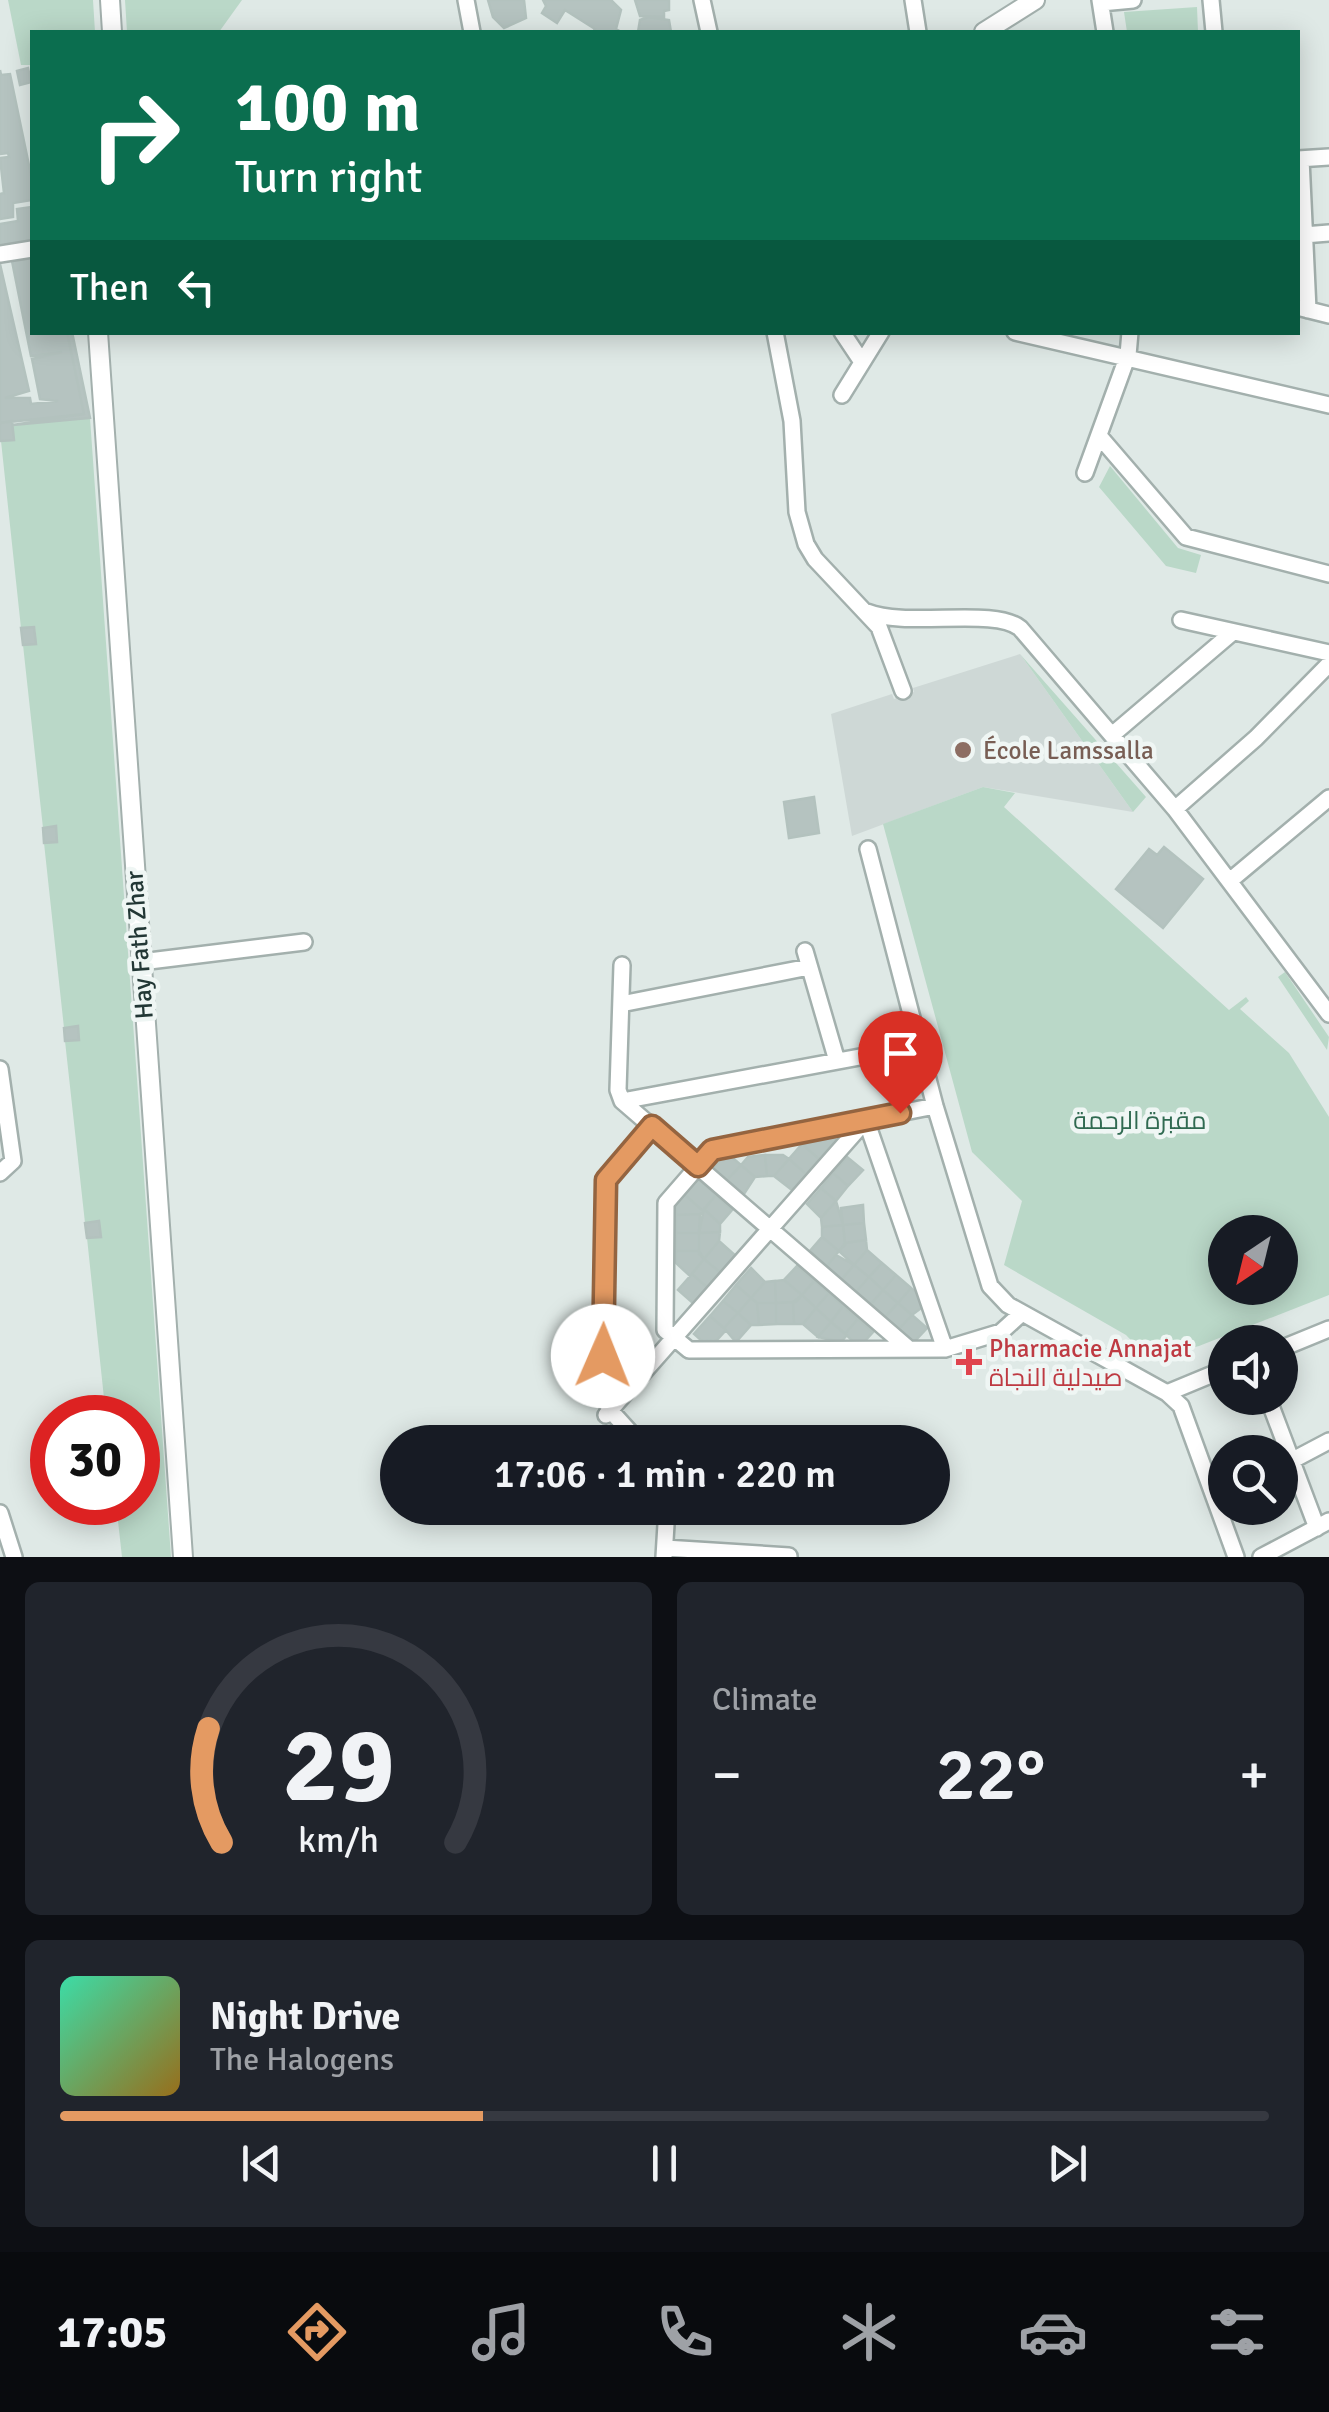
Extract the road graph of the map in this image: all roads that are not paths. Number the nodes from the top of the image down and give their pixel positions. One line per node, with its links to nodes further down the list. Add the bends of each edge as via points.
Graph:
1 (110, 0): 9 (street)
2 (466, 0): 10 (street)
3 (702, 0): 11 (street)
4 (913, 0): 12 (street)
5 (1035, 0): 13 (street)
6 (1132, 0): 8 (street)
7 (1212, 0): 15 (street)
8 (1101, 2): 14 (street)
9 (112, 30)
10 (472, 30)
11 (708, 30)
12 (918, 30)
13 (987, 30)
14 (1104, 30)
15 (1214, 30)
16 (1329, 157): 17 (street)
17 (1300, 159)
18 (1300, 174): 20 (street)
19 (1329, 232): 20 (street)
20 (1304, 235): 23 (street)
21 (30, 248): 22 (street)
22 (0, 254)
23 (1303, 308): 24 (street)
24 (1329, 315)
25 (98, 335): 52 (street, Hay Fath Zhar)
26 (776, 335): 38 (street, via 806,544)
27 (844, 335): 32 (street)
28 (879, 335): 32 (street)
29 (1030, 335): 31 (street)
30 (1130, 335): 31 (street)
31 (1128, 355): 34 (street); 35 (street)
32 (862, 362): 33 (street)
33 (842, 395)
34 (1329, 405)
35 (1100, 437): 36 (street); 37 (street, via 1186,537)
36 (1084, 473)
37 (1329, 574)
38 (867, 612): 43 (street); 44 (street, via 894,619 1012,622)
39 (1180, 620): 40 (street)
40 (1232, 632): 41 (street); 44 (street)
41 (1329, 653)
42 (1329, 664): 46 (street)
43 (903, 691)
44 (1112, 735): 46 (street)
45 (1329, 798): 47 (street)
46 (1175, 809): 50 (street)
47 (1316, 810): 48 (street); 50 (street)
48 (1329, 823)
49 (868, 849): 56 (street)
50 (1232, 880): 55 (street)
51 (304, 942): 52 (street)
52 (141, 962): 85 (street, Hay Fath Zhar)
53 (622, 965): 54 (street)
54 (620, 1004): 57 (street, via 807,959); 59 (street)
55 (1329, 1014)
56 (920, 1046): 57 (street); 60 (street)
57 (837, 1061): 59 (street)
58 (0, 1069): 64 (street, via 13,1153)
59 (622, 1101): 62 (street)
60 (935, 1106): 61 (street); 66 (street, via 990,1286)
61 (866, 1120): 63 (street, via 712,1150); 65 (street); 71 (street)
62 (652, 1126): 63 (street); 74 (street, via 606,1180 602,1391)
63 (698, 1166): 65 (street); 68 (street, via 666,1203 665,1330)
64 (2, 1173)
65 (770, 1229): 68 (street); 70 (street)
66 (1022, 1313): 71 (street, via 1001,1332); 73 (street)
67 (1329, 1329): 69 (street)
68 (674, 1337): 70 (street, via 689,1350); 74 (street)
69 (1298, 1342)
70 (909, 1349): 71 (street)
71 (945, 1349)
72 (1208, 1376): 73 (street)
73 (1167, 1393): 86 (street, via 1189,1421)
74 (608, 1413): 75 (street)
75 (621, 1425)
76 (1329, 1441): 77 (street)
77 (1298, 1457)
78 (1298, 1471): 80 (street)
79 (0, 1513): 84 (street)
80 (1323, 1524): 87 (street)
81 (667, 1525): 82 (street)
82 (665, 1552): 83 (street)
83 (788, 1556)
84 (14, 1557)
85 (183, 1557)
86 (1236, 1557)
87 (1261, 1557)

